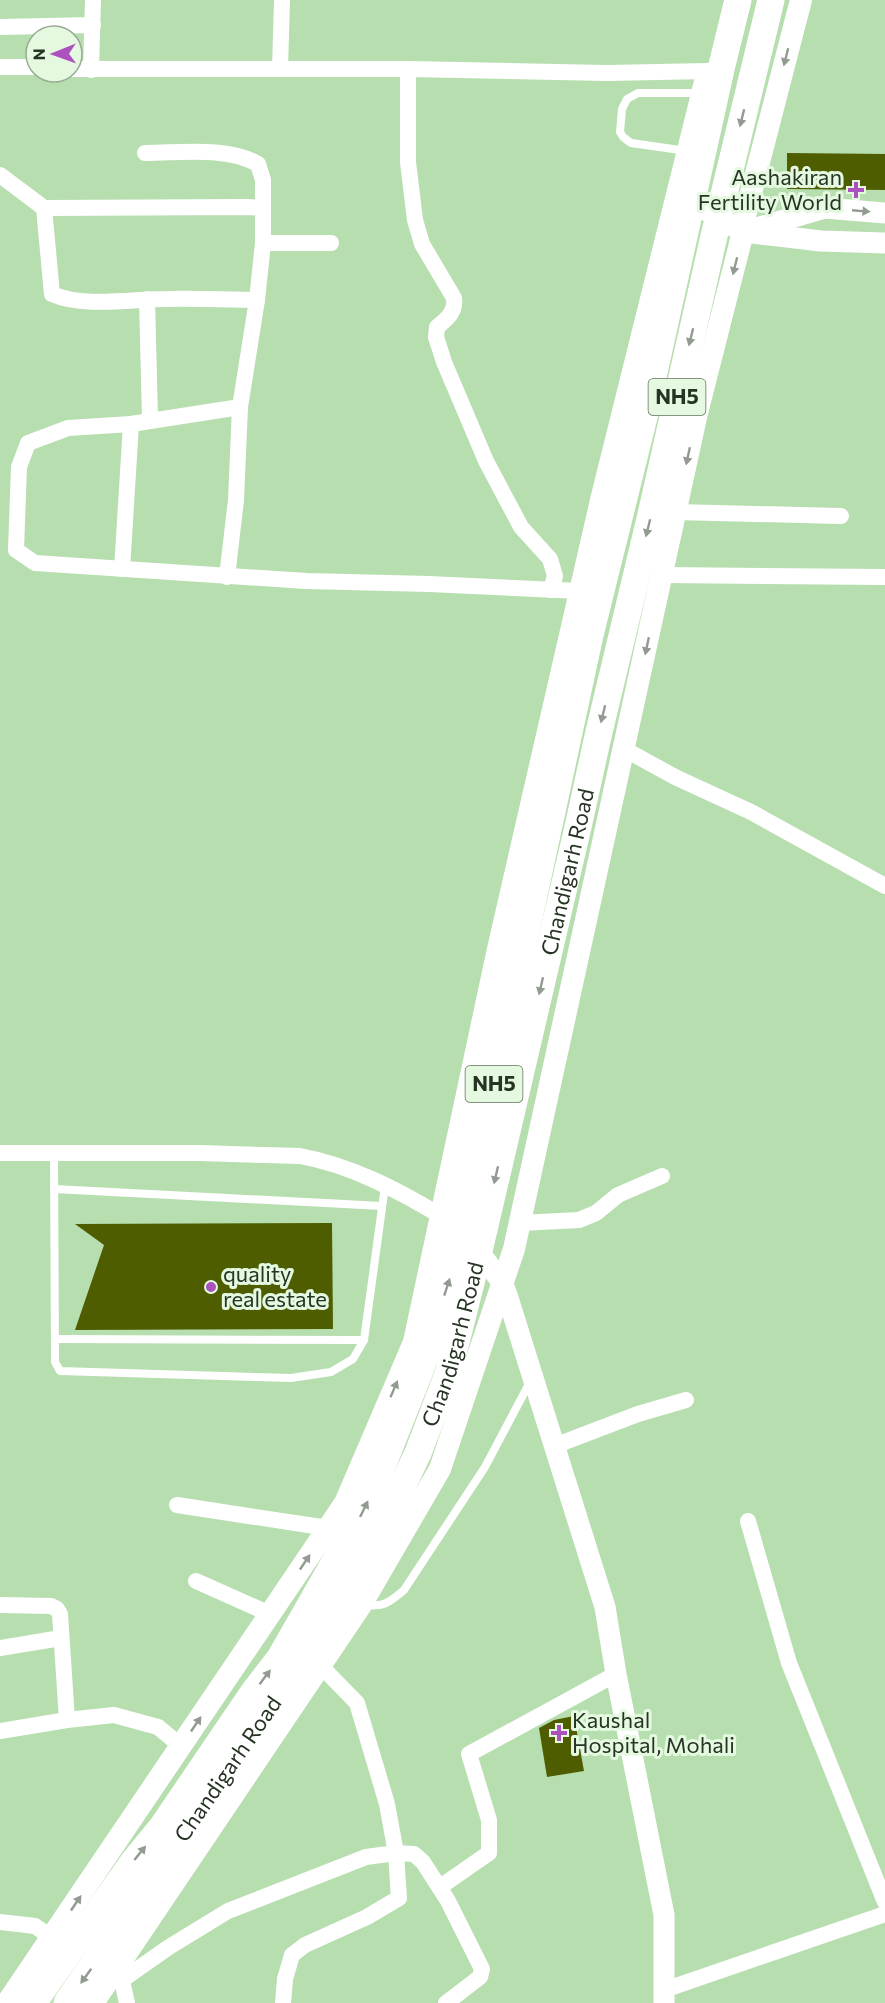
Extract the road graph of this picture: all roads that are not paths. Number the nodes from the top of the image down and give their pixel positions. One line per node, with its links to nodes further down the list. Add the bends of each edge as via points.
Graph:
1 (93, 0): 7 (street)
2 (282, 0): 11 (street)
3 (726, 0): 15 (main road)
4 (738, 0): 81 (highway, NH5, one-way to 4, via 162,1827 291,1640 373,1489 421,1368 451,1277 465,1217 554,798)
5 (771, 0): 82 (highway, Chandigarh Road / NH5, one-way to 82, via 448,1374 418,1452 381,1531 313,1646)
6 (801, 0): 24 (main road, one-way to 24)
7 (93, 25): 8 (street); 14 (street)
8 (0, 27)
9 (0, 67): 10 (street)
10 (24, 67)
11 (280, 69): 12 (street); 14 (street)
12 (408, 69): 15 (street, via 607,73); 40 (street, via 408,162 415,220 422,244 455,304 453,312 437,327 436,337 486,461 521,527 550,559 555,576)
13 (84, 70): 14 (street)
14 (91, 70)
15 (705, 82): 16 (main road); 16 (lane, via 638,93 627,99 622,109 620,132 631,143)
16 (688, 151): 19 (main road)
17 (145, 153): 21 (street, via 228,153 247,158 258,164 263,180)
18 (0, 175): 20 (street)
19 (677, 193): 24 (street); 41 (main road)
20 (44, 208): 21 (street); 29 (street, via 52,294 64,299 96,301)
21 (263, 208): 26 (street)
22 (825, 208): 23 (street, one-way to 23); 24 (street); 25 (street)
23 (885, 213)
24 (743, 232): 25 (street); 34 (main road, one-way to 34)
25 (821, 241): 28 (street)
26 (263, 243): 27 (street); 30 (street)
27 (331, 243)
28 (885, 243)
29 (147, 299): 30 (street); 32 (street)
30 (256, 300): 31 (street)
31 (240, 407): 32 (street); 38 (street, via 236,500)
32 (150, 419): 33 (street)
33 (131, 424): 36 (street); 36 (street, via 68,428 28,443 19,466 16,550 35,563)
34 (676, 512): 35 (street); 37 (main road)
35 (841, 516)
36 (122, 569): 38 (street)
37 (662, 575): 39 (street); 42 (main road, one-way to 42)
38 (227, 576): 40 (street)
39 (885, 577)
40 (551, 591): 41 (street)
41 (580, 591): 50 (main road)
42 (624, 749): 43 (street, via 752,812); 51 (main road)
43 (885, 886)
44 (0, 1153): 45 (street)
45 (54, 1154): 47 (street, via 300,1156); 48 (lane)
46 (662, 1176): 51 (street, via 618,1195 596,1213 579,1220)
47 (385, 1186): 49 (lane); 50 (street)
48 (54, 1189): 49 (lane); 53 (lane)
49 (382, 1206): 54 (lane)
50 (441, 1216): 52 (street, via 472,1242); 60 (main road, one-way to 50, via 345,1503 414,1342)
51 (520, 1223): 52 (main road)
52 (502, 1282): 55 (street); 63 (main road, via 440,1469)
53 (55, 1339): 54 (lane); 54 (lane, via 60,1371 291,1378 331,1372 353,1359)
54 (364, 1340)
55 (532, 1377): 57 (street); 63 (lane, via 485,1467 404,1590 380,1606)
56 (686, 1400): 57 (street)
57 (554, 1446): 68 (street, via 605,1607)
58 (177, 1505): 60 (street)
59 (748, 1521): 74 (street, via 789,1663)
60 (328, 1528): 64 (main road, one-way to 60)
61 (196, 1581): 64 (street)
62 (0, 1605): 65 (street, via 57,1609)
63 (361, 1605): 67 (main road)
64 (270, 1614): 71 (main road, one-way to 64)
65 (61, 1638): 66 (street); 69 (street)
66 (0, 1648)
67 (320, 1665): 72 (street, via 357,1703 373,1750); 78 (main road)
68 (616, 1674): 73 (street, via 469,1754 489,1820 489,1853); 79 (street, via 664,1916)
69 (67, 1720): 70 (street); 71 (street, via 114,1715 158,1727)
70 (0, 1731)
71 (181, 1746): 77 (main road, one-way to 71)
72 (396, 1853): 73 (street, via 414,1854); 78 (street, via 366,1857 228,1911); 85 (street, via 399,1898 292,1955)
73 (440, 1887): 86 (street, via 482,1969 480,1977)
74 (885, 1902)
75 (885, 1914): 79 (street)
76 (0, 1922): 77 (street, via 35,1926)
77 (52, 1938): 80 (main road)
78 (120, 1973): 83 (main road); 84 (street)
79 (664, 1996)
80 (7, 2003)
81 (33, 2003)
82 (66, 2003)
83 (93, 2003)
84 (127, 2003)
85 (283, 2003)
86 (446, 2003)

